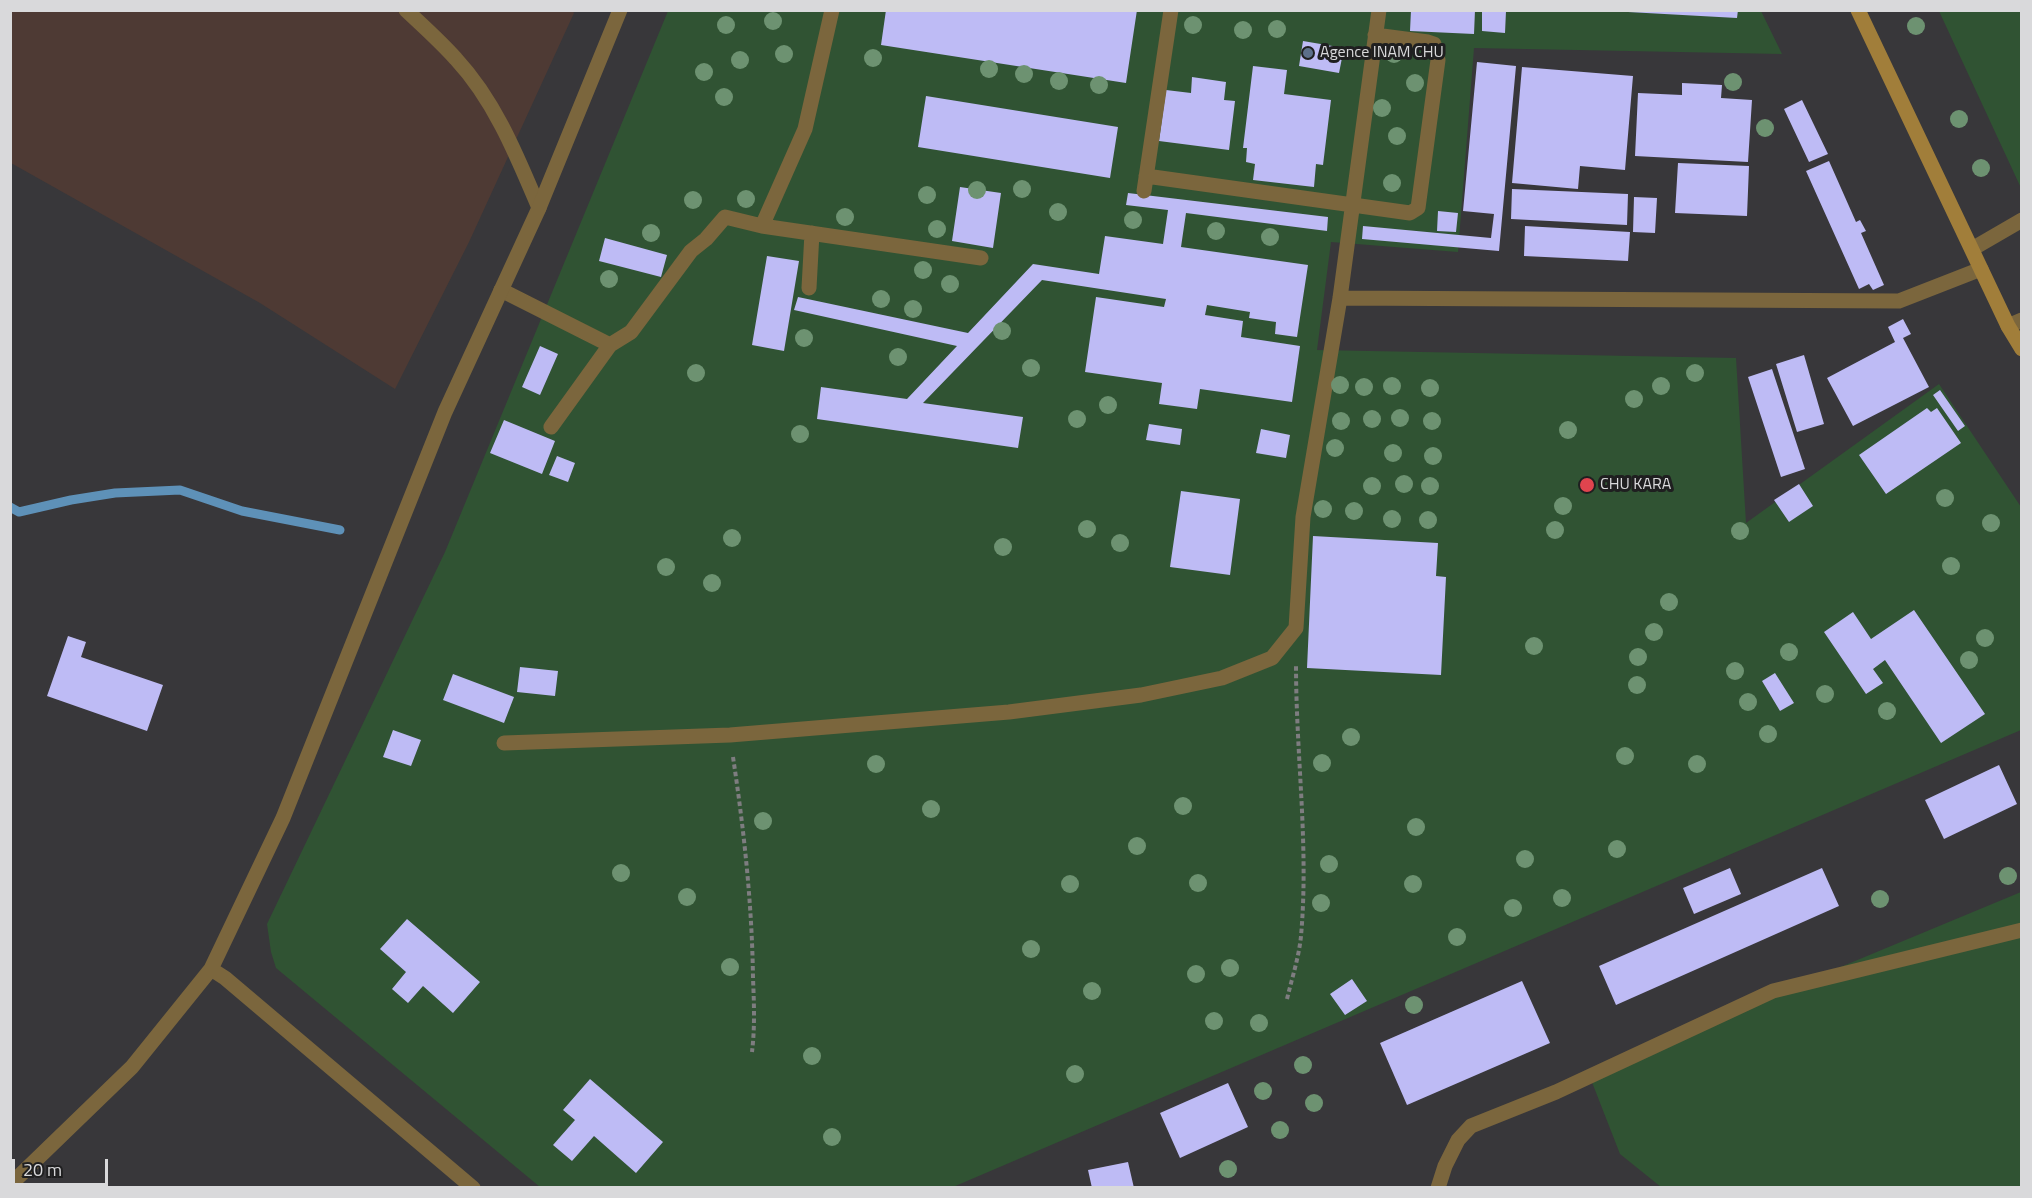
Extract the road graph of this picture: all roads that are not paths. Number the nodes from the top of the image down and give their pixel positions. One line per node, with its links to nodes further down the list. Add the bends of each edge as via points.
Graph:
1 (406, 10): 10 (street, via 457,60 480,92 508,137)
2 (603, 10): 7 (street)
3 (832, 10): 12 (street, via 805,129)
4 (1171, 10): 9 (street, via 1145,183)
5 (1379, 10): 8 (street)
6 (1858, 10): 14 (main road)
7 (617, 18): 10 (street)
8 (1375, 35): 9 (street); 9 (street, via 1434,44 1438,60 1418,208 1410,213)
9 (1353, 205): 19 (street)
10 (539, 208): 18 (street)
11 (2022, 220): 14 (street)
12 (762, 226): 13 (street); 21 (street, via 725,217 691,251 631,332)
13 (812, 233): 15 (street); 17 (street)
14 (1972, 249): 16 (main road)
15 (981, 258)
16 (1981, 269): 19 (street, via 1899,301); 20 (main road)
17 (809, 288)
18 (501, 290): 21 (street); 26 (street, via 445,412 283,818)
19 (1340, 298): 24 (street, via 1303,517 1296,628 1272,658 1222,678 1141,695 1010,712 730,735)
20 (2015, 323): 22 (main road)
21 (610, 345): 23 (street)
22 (2022, 349)
23 (551, 427)
24 (504, 743)
25 (2022, 930): 29 (street, via 1773,992 1557,1092 1471,1126 1458,1140)
26 (211, 969): 27 (street, via 132,1067); 28 (street)
27 (10, 1185)
28 (473, 1188)
29 (1438, 1188)

